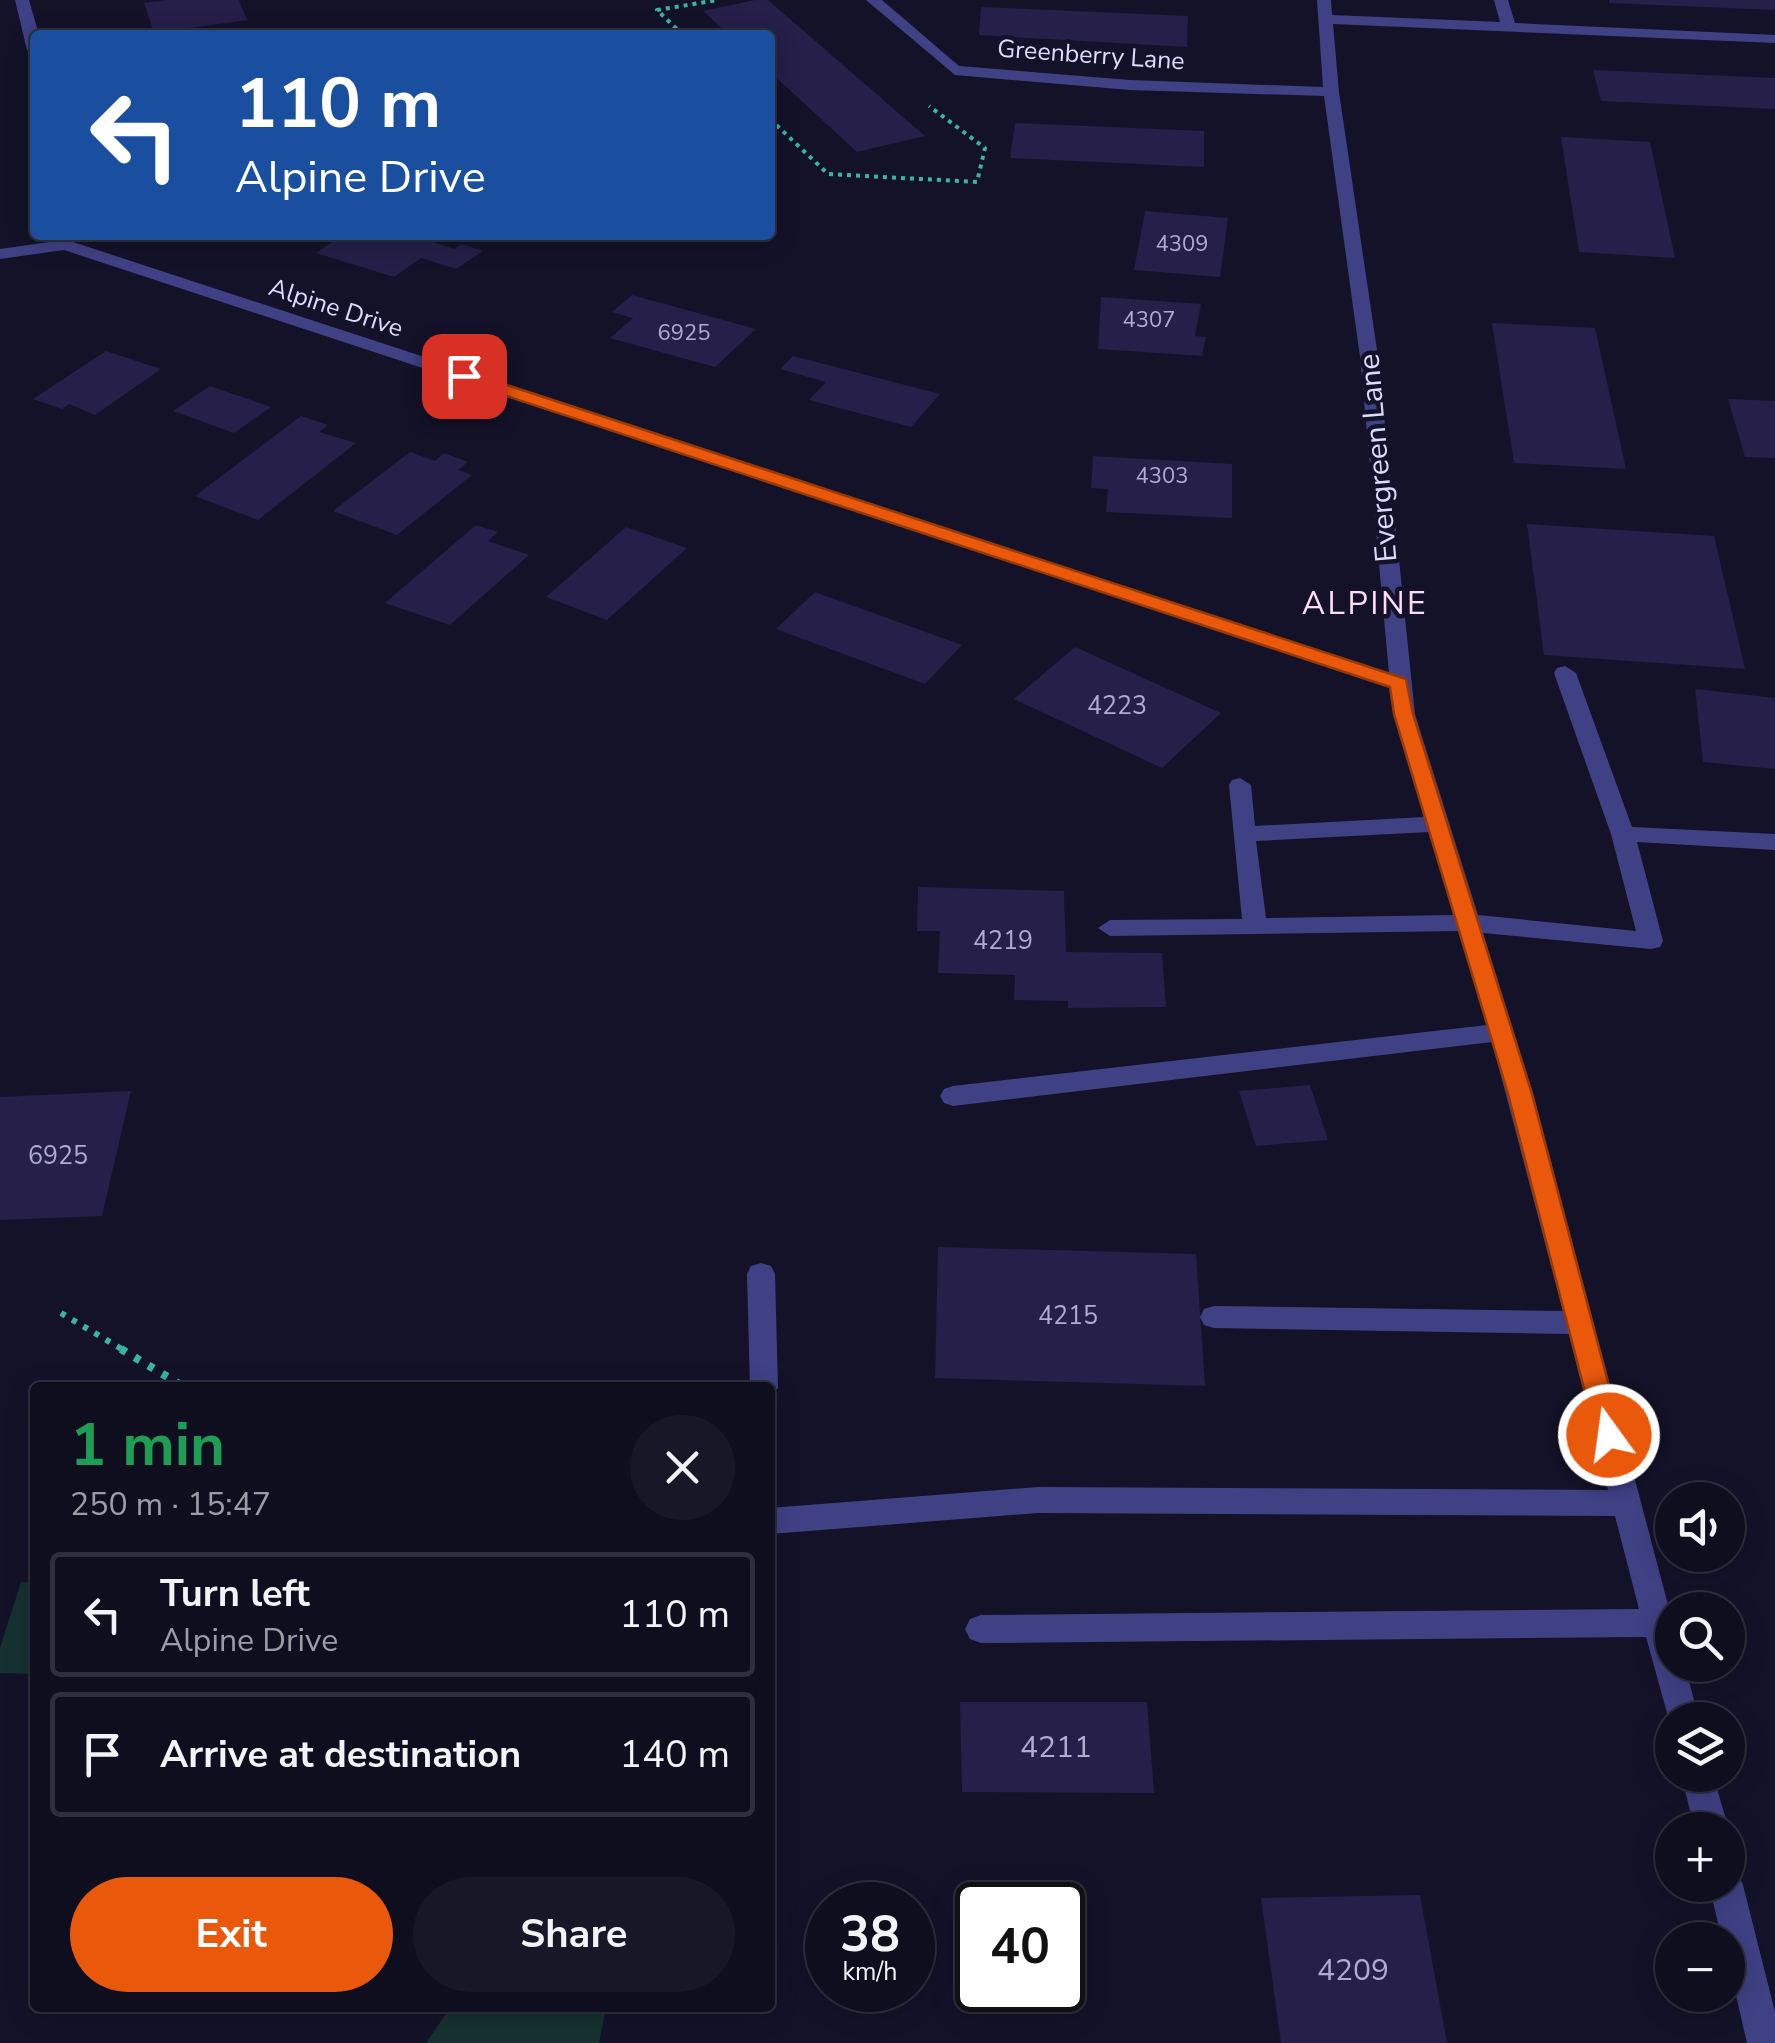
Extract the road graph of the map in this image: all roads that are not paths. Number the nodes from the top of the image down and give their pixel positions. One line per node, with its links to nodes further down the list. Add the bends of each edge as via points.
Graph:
1 (22, 0): 7 (street)
2 (873, 0): 9 (street, Greenberry Lane, via 955,70)
3 (1324, 0): 5 (street, Evergreen Lane)
4 (1501, 0): 6 (street)
5 (1323, 19): 6 (street); 9 (street, Evergreen Lane)
6 (1509, 29): 8 (street)
7 (30, 31)
8 (1775, 40)
9 (1331, 92): 13 (street, Evergreen Lane, via 1359,271)
10 (65, 240): 11 (street); 13 (street, Alpine Drive)
11 (0, 254)
12 (1566, 673): 17 (street)
13 (1399, 683): 15 (street, Evergreen Lane)
14 (1240, 785): 16 (street)
15 (1438, 824): 16 (street); 19 (street, Evergreen Lane)
16 (1244, 834): 20 (street)
17 (1623, 834): 18 (street); 19 (street, via 1650,942)
18 (1775, 842)
19 (1470, 924): 20 (street); 22 (street, Evergreen Lane)
20 (1255, 927): 21 (street)
21 (1110, 928)
22 (1502, 1032): 23 (street); 26 (street, Evergreen Lane)
23 (953, 1096)
24 (761, 1274): 27 (street)
25 (1214, 1317): 26 (street)
26 (1580, 1323): 28 (street, Evergreen Lane)
27 (764, 1382)
28 (1627, 1503): 29 (street, via 1038,1500); 30 (street, Evergreen Lane)
29 (775, 1521)
30 (1655, 1612)
31 (1655, 1624): 32 (street)
32 (981, 1628)
33 (1730, 1902): 34 (street)
34 (1765, 2043)

